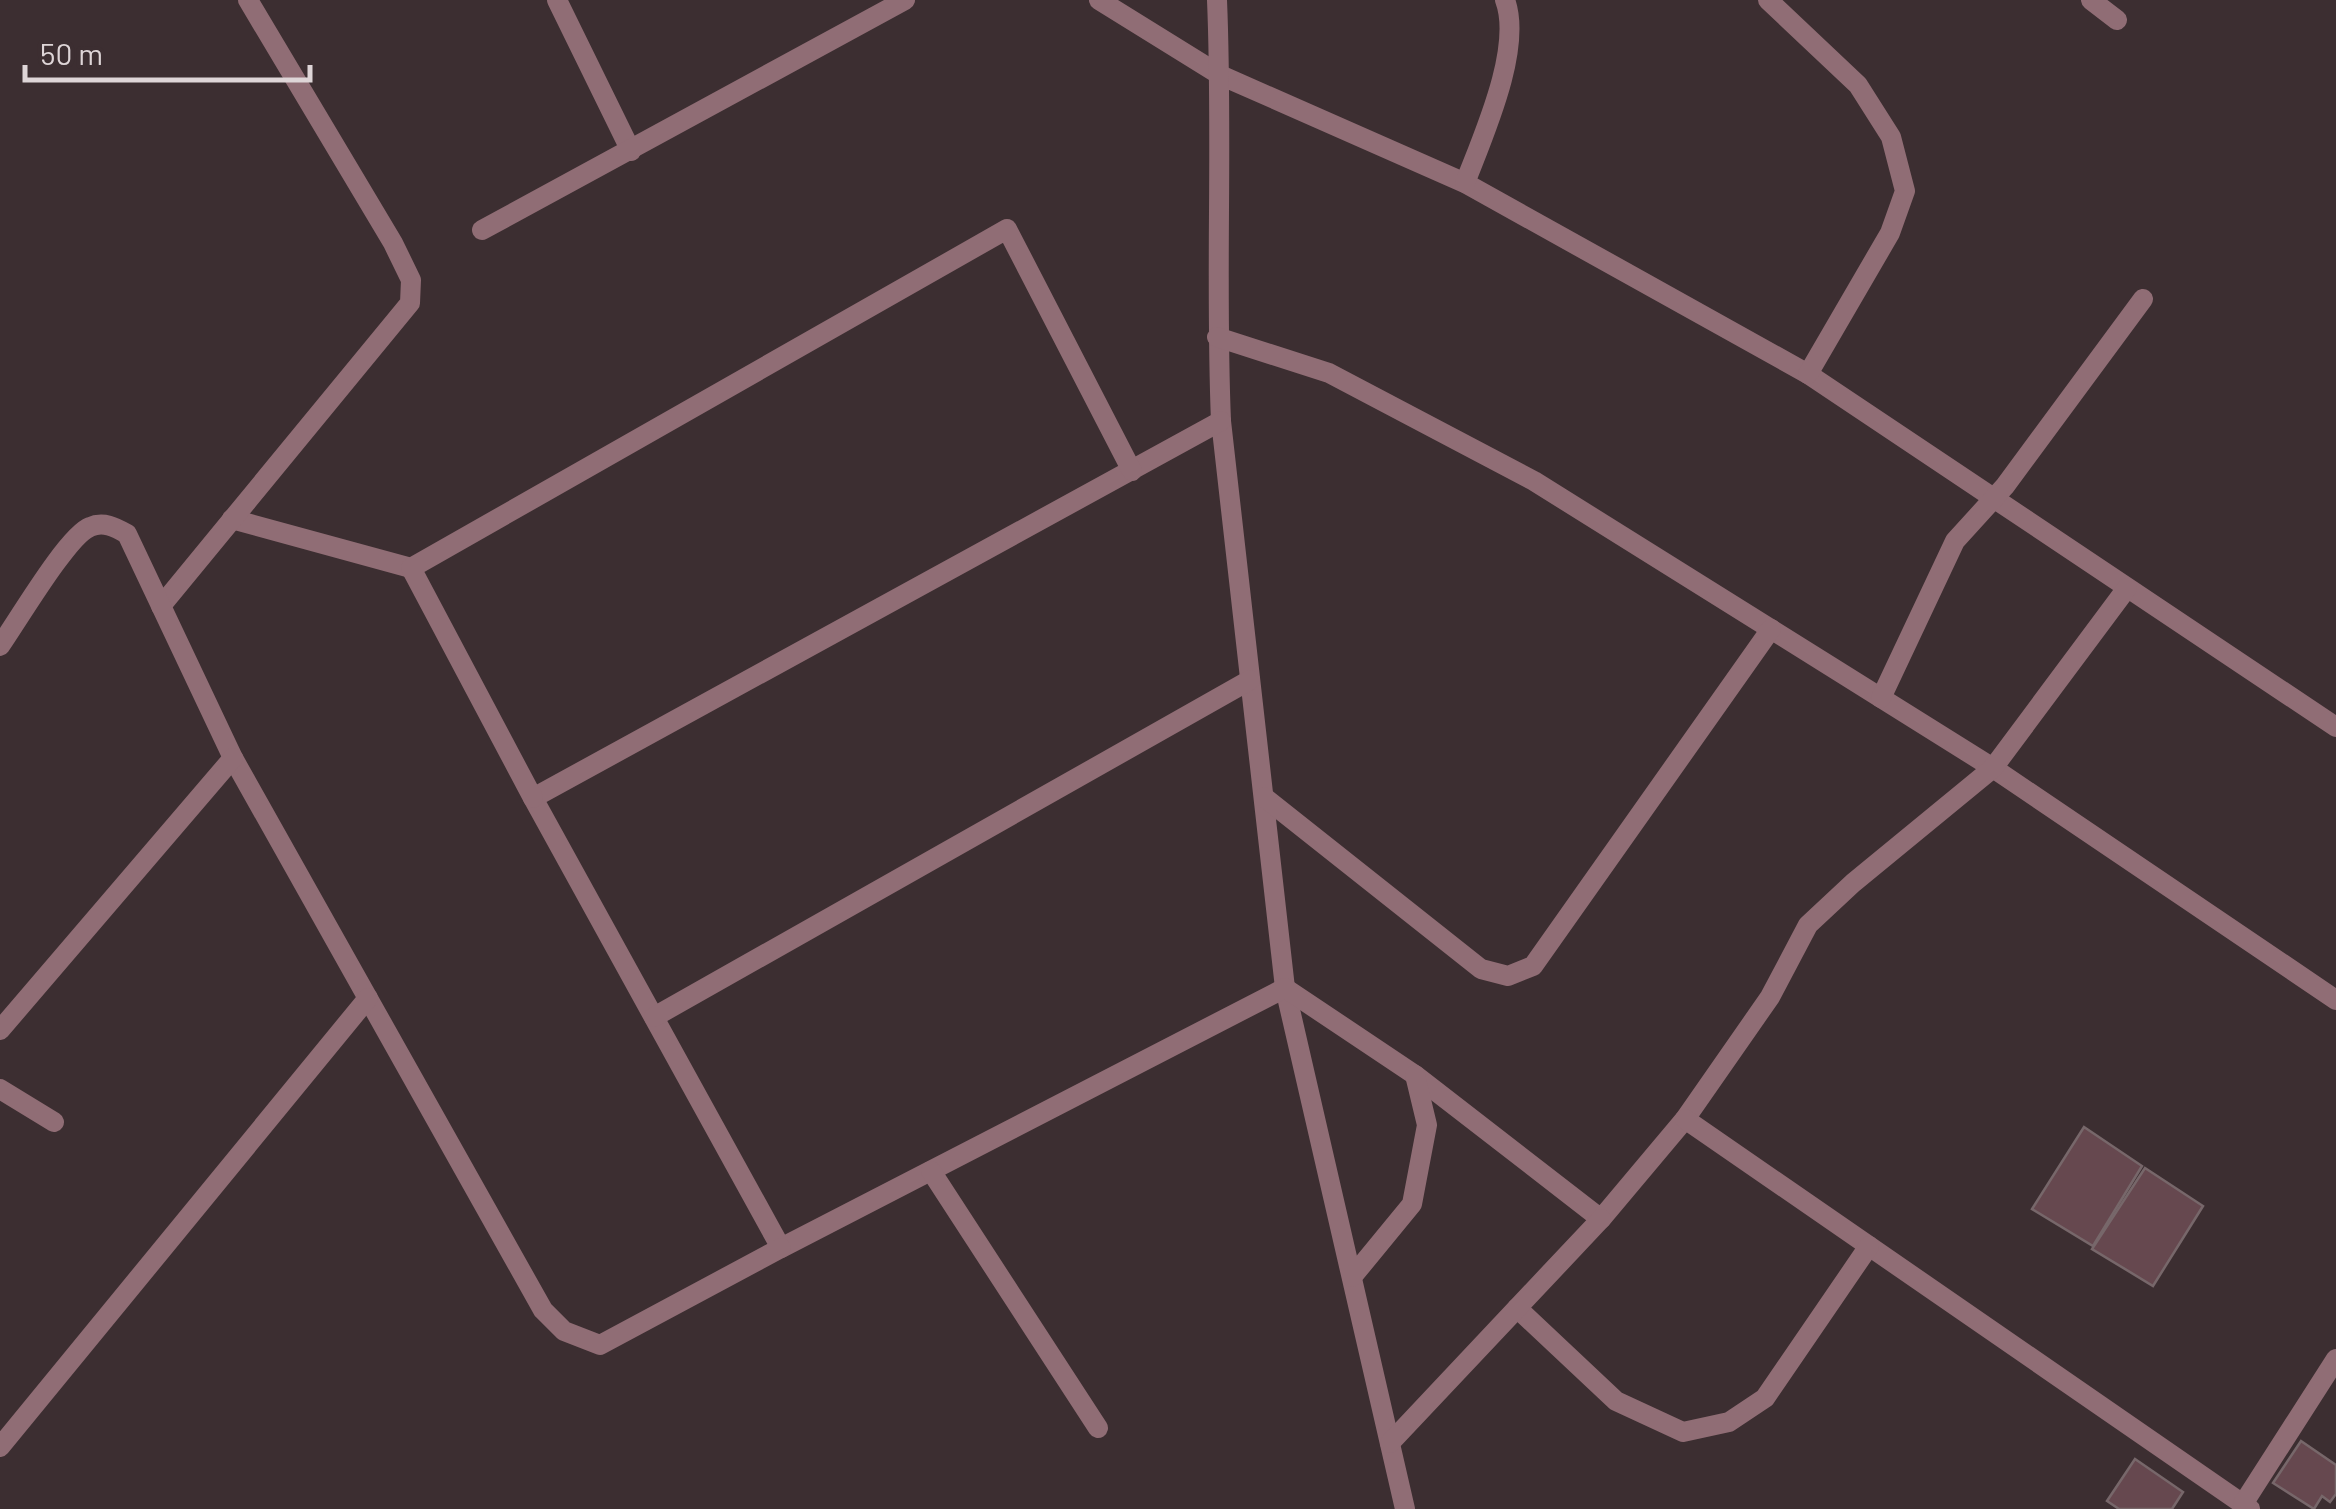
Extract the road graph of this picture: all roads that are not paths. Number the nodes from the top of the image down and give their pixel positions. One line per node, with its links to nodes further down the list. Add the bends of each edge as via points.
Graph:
1 (248, 0): 20 (street, via 411,280 410,303)
2 (557, 0): 11 (street)
3 (906, 0): 11 (street)
4 (1099, 0): 10 (street)
5 (1217, 0): 10 (street)
6 (1505, 0): 12 (street, via 1510,15 1500,90)
7 (1768, 0): 16 (street, via 1858,86 1891,138 1906,191 1890,234)
8 (2091, 0): 9 (street)
9 (2117, 20)
10 (1220, 75): 12 (street); 15 (street)
11 (631, 151): 13 (street)
12 (1465, 184): 16 (street)
13 (482, 230)
14 (2143, 299): 19 (street)
15 (1217, 337): 17 (street); 24 (street, via 1328,373 1517,472)
16 (1808, 374): 19 (street)
17 (1221, 421): 18 (street); 26 (street)
18 (1132, 472): 21 (street, via 1007,229); 32 (street)
19 (1994, 498): 22 (street); 27 (street, via 1955,541)
20 (232, 519): 21 (street); 23 (street)
21 (411, 568): 32 (street)
22 (2127, 588): 28 (street); 30 (street)
23 (160, 606): 25 (street, via 127,534 93,525 73,537); 29 (street)
24 (1771, 629): 27 (street); 31 (street, via 1534,966 1508,976 1481,969)
25 (0, 646)
26 (1250, 680): 31 (street); 36 (street)
27 (1881, 698): 30 (street)
28 (2336, 727)
29 (233, 758): 34 (street); 37 (street)
30 (1993, 768): 35 (street); 40 (street, via 1808,925 1770,997)
31 (1264, 797): 33 (street)
32 (533, 798): 36 (street)
33 (1286, 988): 38 (street); 42 (street); 46 (street)
34 (368, 998): 45 (street, via 543,1310 564,1332 600,1346); 51 (street)
35 (2336, 1000)
36 (654, 1017): 45 (street)
37 (0, 1030)
38 (1415, 1075): 43 (street); 46 (street, via 1427,1125 1412,1204)
39 (0, 1088): 41 (street)
40 (1686, 1119): 43 (street); 44 (street)
41 (54, 1122)
42 (931, 1171): 45 (street); 49 (street)
43 (1601, 1219): 47 (street)
44 (1869, 1246): 47 (street, via 1765,1398 1729,1422 1683,1432 1616,1401); 52 (street)
45 (781, 1248)
46 (1352, 1278): 50 (street)
47 (1517, 1308): 50 (street)
48 (2336, 1358): 52 (street)
49 (1098, 1428)
50 (1390, 1443): 53 (street)
51 (0, 1447)
52 (2247, 1507)
53 (1405, 1509)

